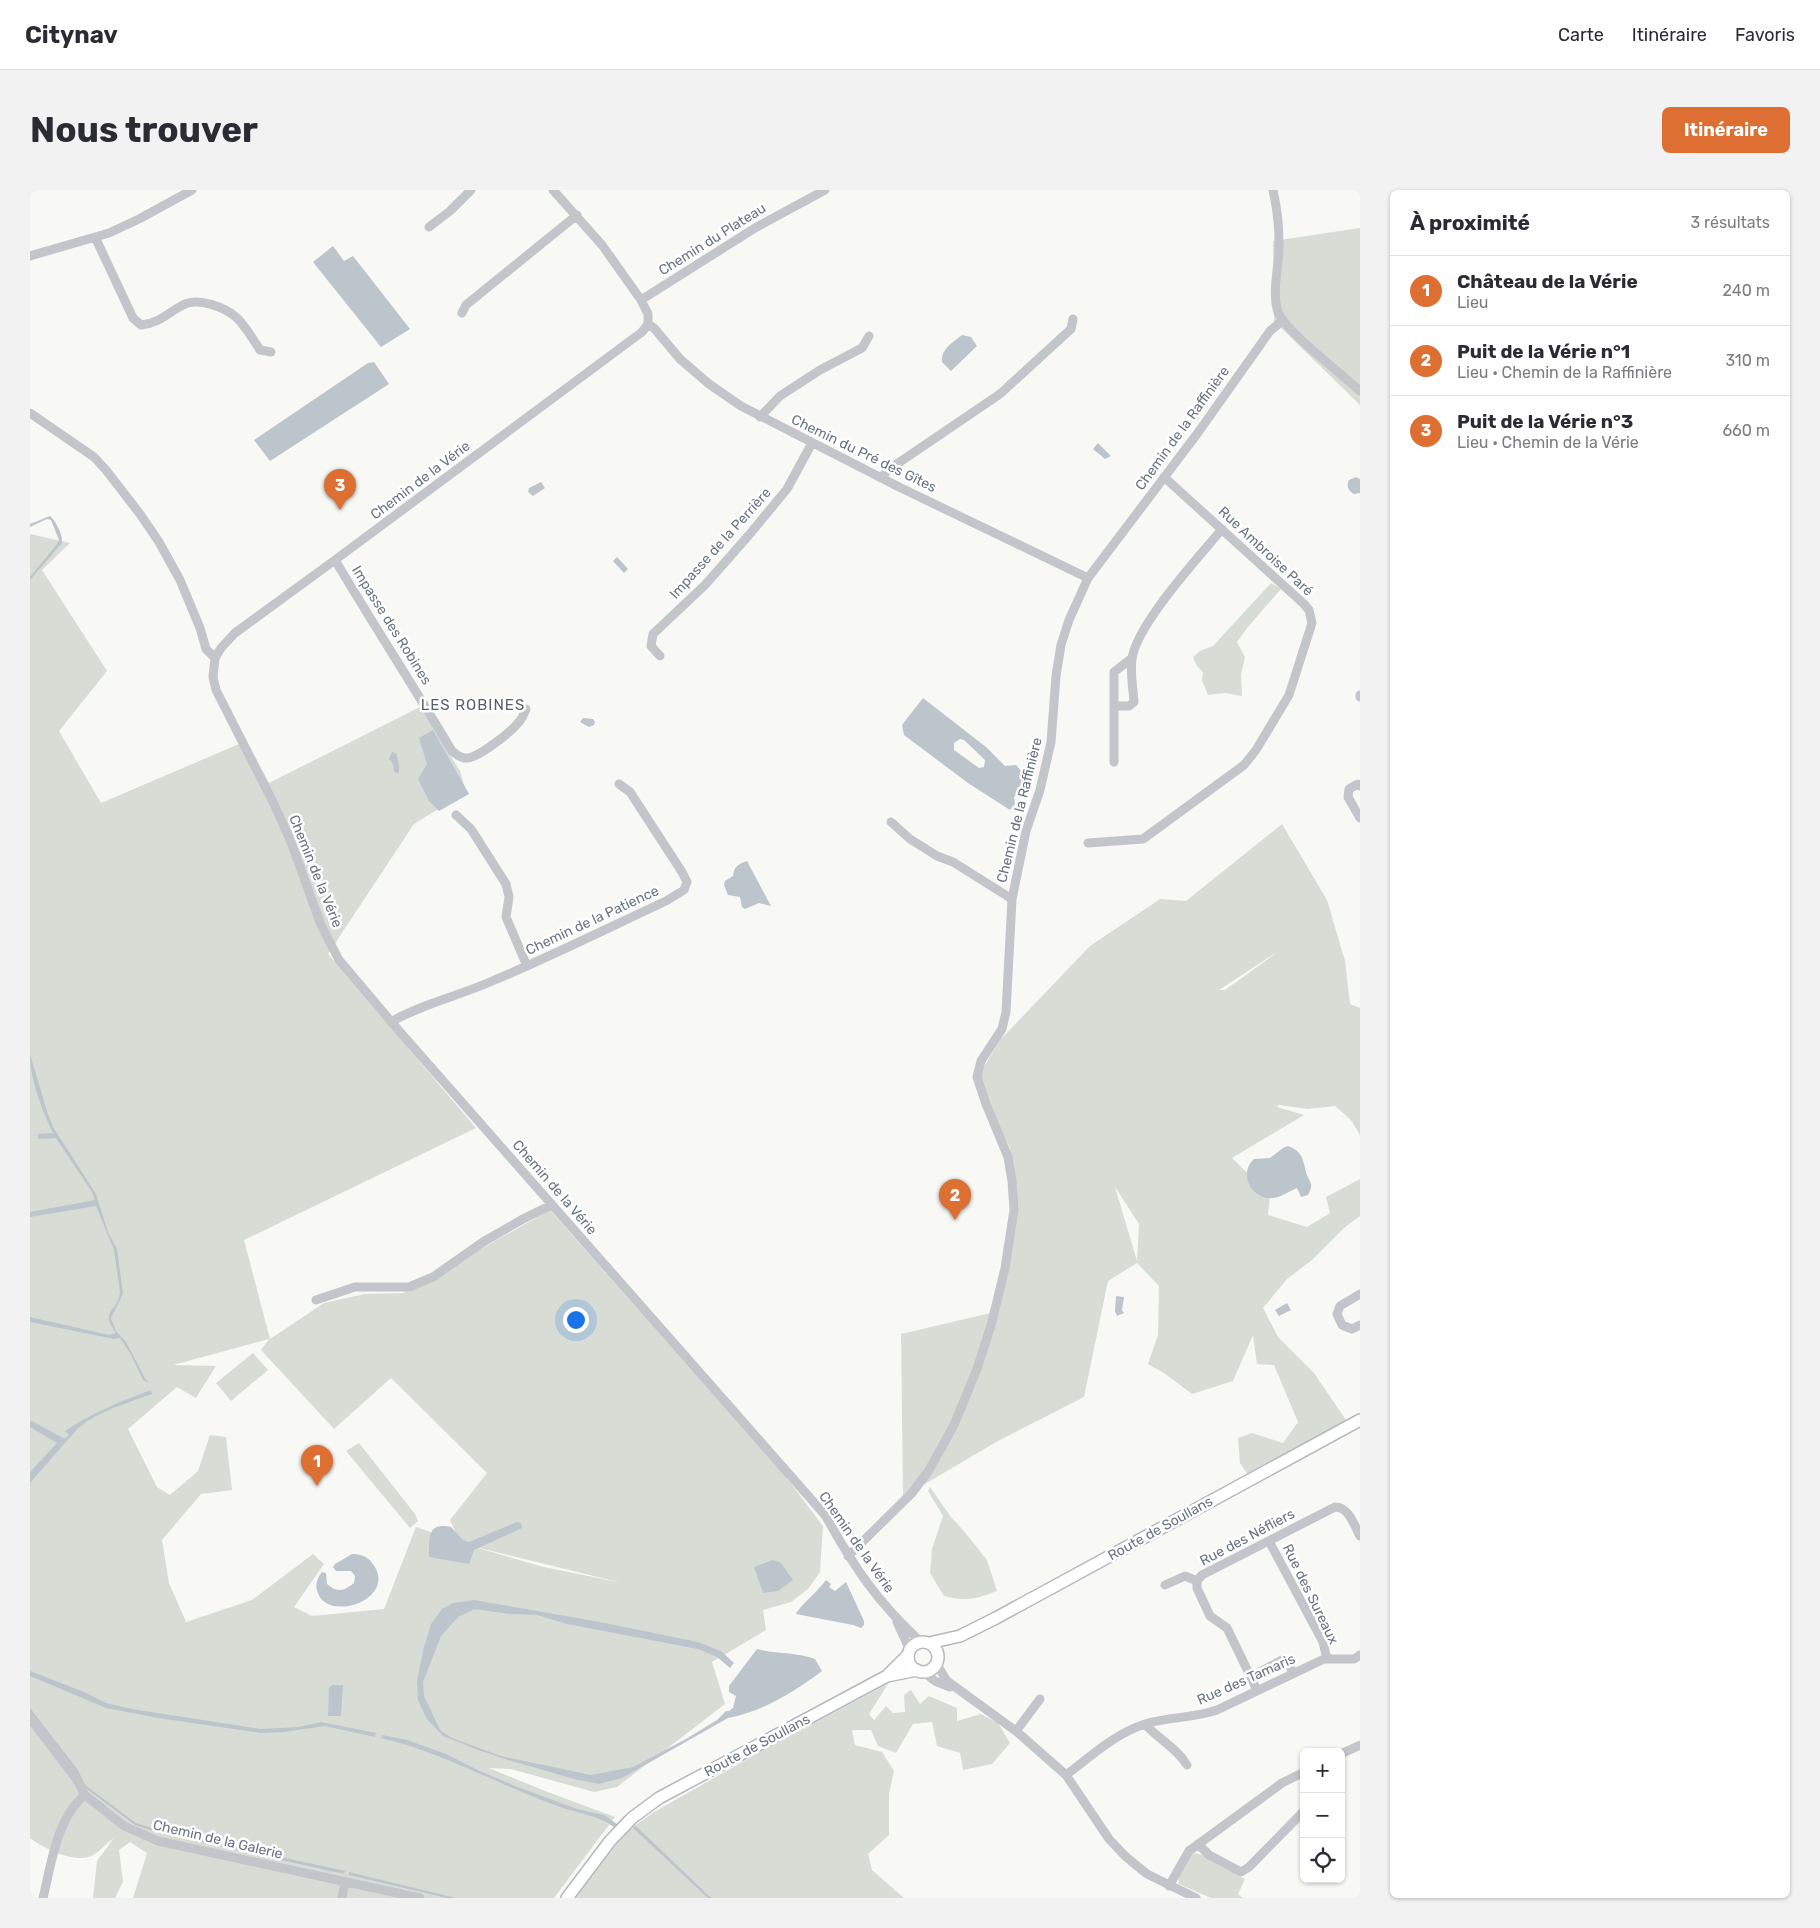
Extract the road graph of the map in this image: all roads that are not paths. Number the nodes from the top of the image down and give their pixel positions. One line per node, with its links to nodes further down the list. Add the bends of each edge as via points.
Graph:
1 (192, 190): 6 (street)
2 (471, 190): 8 (street)
3 (553, 190): 7 (street)
4 (825, 190): 11 (street, Chemin du Plateau, via 756,228)
5 (1273, 190): 14 (street, via 1280,244 1276,293 1278,311)
6 (175, 194): 9 (street, via 139,219)
7 (577, 215): 11 (street); 12 (street, via 466,305)
8 (429, 227)
9 (95, 237): 10 (street); 17 (street, via 133,318 141,325 151,324 196,301 230,312 260,350)
10 (30, 256)
11 (641, 300): 15 (street, via 648,314)
12 (462, 313)
13 (1073, 319): 23 (street, via 1071,329 1000,394)
14 (1283, 320): 18 (street); 22 (street, Chemin de la Raffinière, via 1270,331)
15 (648, 324): 20 (street, Chemin du Pré des Gîtes, via 680,359 709,384); 25 (street, Chemin de la Vérie)
16 (869, 336): 20 (street, via 862,348 780,396)
17 (271, 352)
18 (1360, 391)
19 (30, 413): 28 (street, via 94,457 140,514 180,580 206,649)
20 (760, 417): 21 (street, Chemin du Pré des Gîtes)
21 (812, 443): 23 (street, Chemin du Pré des Gîtes); 27 (street, Impasse de la Perrière, via 786,489 749,535 705,585 653,634 651,646)
22 (1164, 477): 24 (street, Rue Ambroise Paré); 26 (street, Chemin de la Raffinière)
23 (881, 478): 26 (street, Chemin du Pré des Gîtes)
24 (1222, 529): 29 (street, via 1152,616); 38 (street, Rue Ambroise Paré, via 1309,610 1311,631 1289,695 1256,750 1233,775 1143,839)
25 (335, 560): 28 (street, Chemin de la Vérie, via 235,633); 31 (street, Impasse des Robines, via 458,756 470,758 481,753 519,723)
26 (1088, 578): 39 (street, Chemin de la Raffinière, via 1061,645 1051,742 1026,831)
27 (660, 656)
28 (215, 658): 41 (street, Chemin de la Vérie, via 213,677 216,690 291,842 321,925 340,960)
29 (1132, 658): 30 (street, via 1114,672); 30 (street, via 1134,702 1129,706)
30 (1114, 706): 32 (street)
31 (526, 709)
32 (1114, 762)
33 (619, 784): 40 (street, Chemin de la Patience, via 630,792 682,872 686,886 681,893)
34 (1360, 786): 36 (street, via 1349,789 1348,796)
35 (456, 815): 40 (street, via 471,830 506,884 509,897 506,917)
36 (1360, 818)
37 (890, 822): 39 (street, via 910,839)
38 (1088, 843)
39 (1012, 899): 49 (street, Chemin de la Raffinière, via 1006,1012 1002,1029 981,1061 977,1078 1008,1157 1014,1210 992,1322 954,1425 929,1470 912,1493)
40 (527, 966): 41 (street, Chemin de la Patience)
41 (391, 1022): 42 (street, Chemin de la Vérie)
42 (551, 1205): 44 (street, via 522,1218 433,1277 409,1287 355,1288); 49 (street, Chemin de la Vérie, via 825,1515)
43 (1360, 1294): 45 (street, via 1340,1306 1336,1314 1342,1325 1352,1329)
44 (316, 1300)
45 (1360, 1325)
46 (1360, 1420): 53 (main road, Route de Soullans)
47 (1360, 1536): 48 (street, Rue des Néfliers, via 1346,1511 1335,1507)
48 (1269, 1541): 50 (street, Rue des Néfliers, via 1202,1575); 57 (street, Rue des Sureaux, via 1323,1642)
49 (848, 1556): 52 (street, Chemin de la Vérie)
50 (1197, 1581): 51 (street, via 1185,1576); 62 (street, Rue des Néfliers, via 1210,1616 1227,1628)
51 (1165, 1585)
52 (894, 1617): 54 (street, Chemin de la Vérie); 55 (street, Chemin de la Vérie)
53 (960, 1636): 54 (main road, Route de Soullans); 58 (main road, Route de Soullans)
54 (925, 1643): 55 (main road, via 915,1644); 58 (main road, via 936,1650)
55 (909, 1652): 59 (main road, via 910,1664); 61 (main road, Route de Soullans)
56 (1360, 1655): 57 (street, Rue des Tamaris, via 1354,1659)
57 (1327, 1659): 60 (street, Rue des Tamaris)
58 (937, 1661): 59 (main road, via 930,1669); 64 (street, via 947,1682)
59 (919, 1671): 61 (main road, Route de Soullans); 64 (street)
60 (1293, 1673): 62 (street, via 1288,1663 1282,1660); 63 (street, Rue des Tamaris)
61 (887, 1676): 82 (main road, Route de Soullans, via 653,1802 610,1841)
62 (1251, 1677): 63 (street, Rue des Néfliers)
63 (1257, 1690): 67 (street, Rue des Tamaris, via 1201,1716)
64 (960, 1691): 68 (street)
65 (1040, 1699): 68 (street)
66 (30, 1718): 74 (street, Chemin de la Galerie, via 77,1780)
67 (1145, 1724): 71 (street, via 1180,1753); 73 (street, Rue des Tamaris, via 1123,1733)
68 (1016, 1730): 73 (street)
69 (1360, 1744): 70 (street)
70 (1345, 1752)
71 (1187, 1764)
72 (1300, 1774): 76 (street, via 1282,1783)
73 (1066, 1775): 78 (street, via 1125,1856)
74 (85, 1796): 77 (street, Chemin de la Galerie, via 124,1826 158,1841); 79 (street, via 75,1803 63,1826)
75 (1300, 1815): 76 (street, via 1241,1872 1209,1855)
76 (1198, 1844): 78 (street, via 1189,1851)
77 (345, 1882): 80 (street); 81 (street, Chemin de la Galerie)
78 (1169, 1886): 83 (street)
79 (42, 1898)
80 (342, 1898)
81 (420, 1898)
82 (567, 1898)
83 (1196, 1898)

